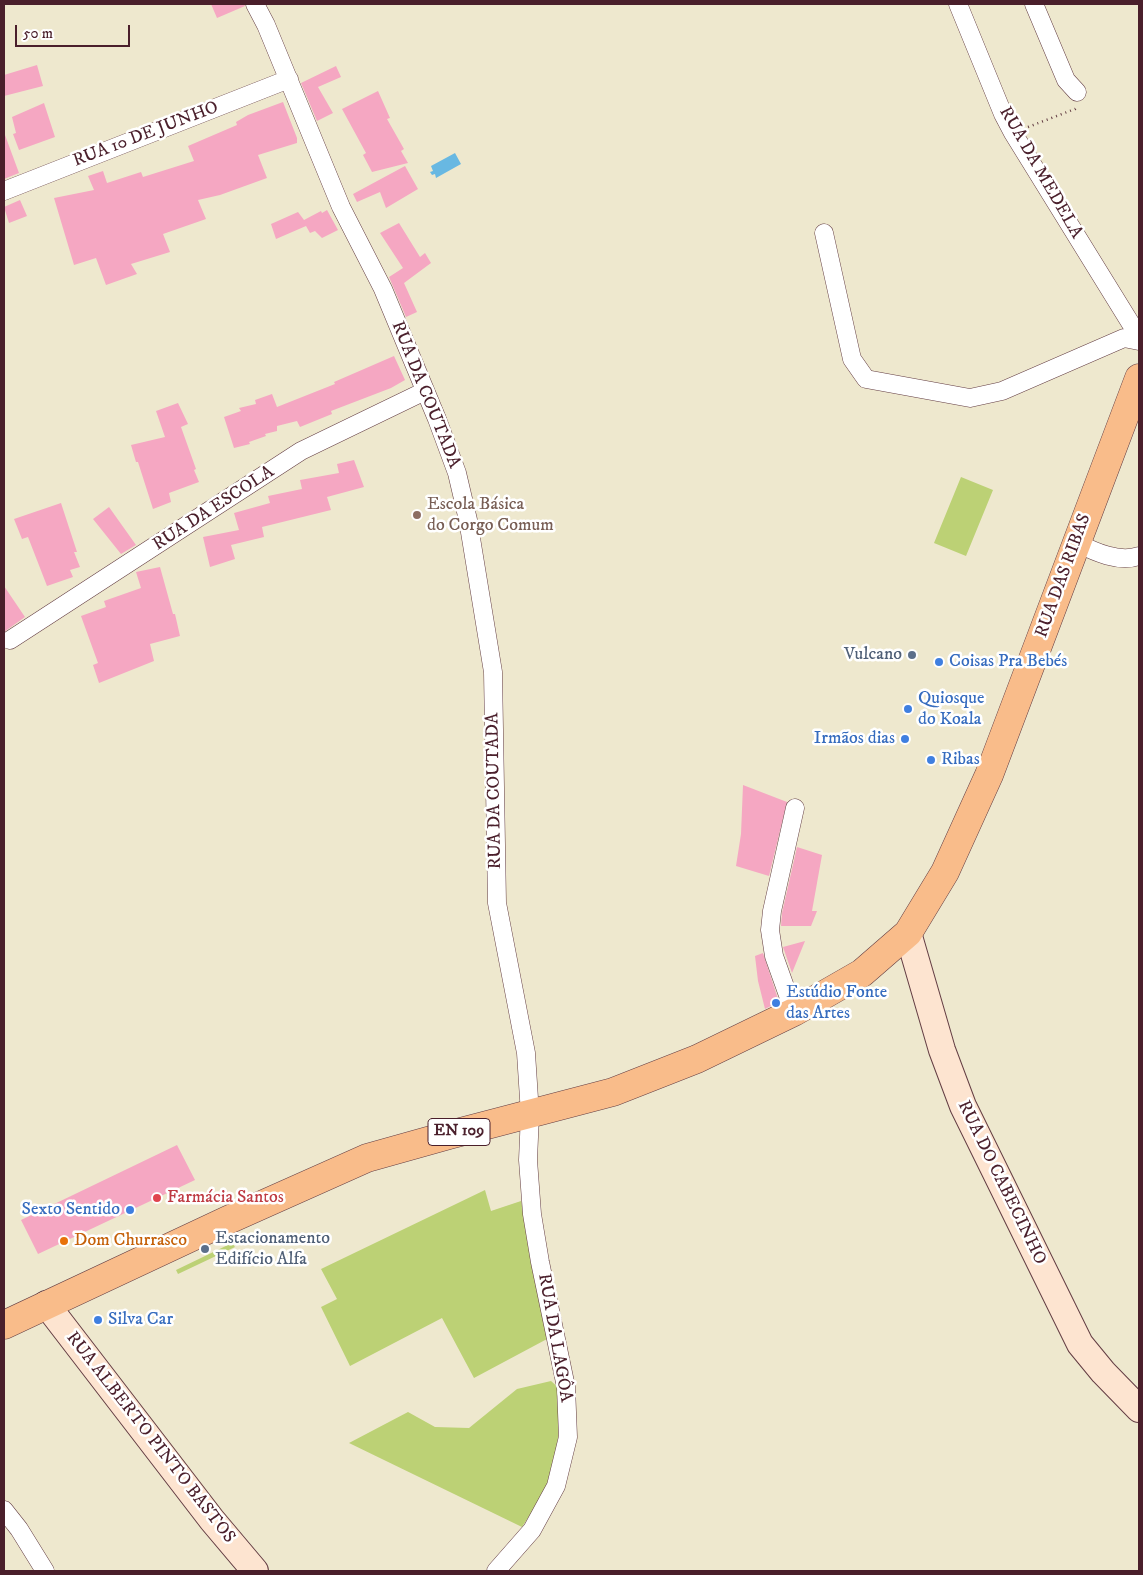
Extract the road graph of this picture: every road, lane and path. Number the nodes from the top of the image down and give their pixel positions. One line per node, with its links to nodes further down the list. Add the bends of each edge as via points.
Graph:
1 (255, 4): 4 (street, RUA DA COUTADA)
2 (958, 4): 6 (street, RUA DA MEDELA)
3 (1034, 4): 5 (street, via 1066,80)
4 (289, 79): 7 (street, RUA 10 DE JUNHO); 12 (street, RUA DA COUTADA, via 341,207 383,289)
5 (1077, 92): 6 (path, via 1075,109)
6 (1013, 133): 9 (street, RUA DA MEDELA, via 1130,324)
7 (4, 190)
8 (824, 233): 10 (street, via 852,359 866,379 970,398 1002,391 1124,338)
9 (1139, 332)
10 (1139, 341)
11 (1139, 378): 13 (main road, RUA DAS RIBAS / EN 109)
12 (425, 391): 15 (street, RUA DA ESCOLA, via 301,451); 19 (street, RUA DA COUTADA, via 457,473 493,672 496,903 526,1053)
13 (1077, 544): 14 (street, via 1096,552 1131,559); 17 (main road, RUA DAS RIBAS / EN 109, via 989,775 945,872)
14 (1139, 556)
15 (10, 640)
16 (795, 808): 18 (street, via 770,930 774,956)
17 (908, 934): 18 (main road, EN 109, via 862,974); 22 (street, RUA DO CABECINHO, via 942,1050 963,1106 1080,1344)
18 (794, 1012): 19 (main road, EN 109, via 697,1059 613,1092)
19 (530, 1114): 20 (main road, EN 109, via 367,1158); 26 (street, RUA DA LAGÔA, via 528,1160 532,1214 566,1387 568,1436 556,1486 532,1530)
20 (46, 1304): 21 (main road, EN 109); 25 (street, RUA ALBERTO PINTO BASTOS)
21 (4, 1325)
22 (1139, 1409)
23 (4, 1510): 24 (street)
24 (45, 1571)
25 (255, 1571)
26 (496, 1571)

